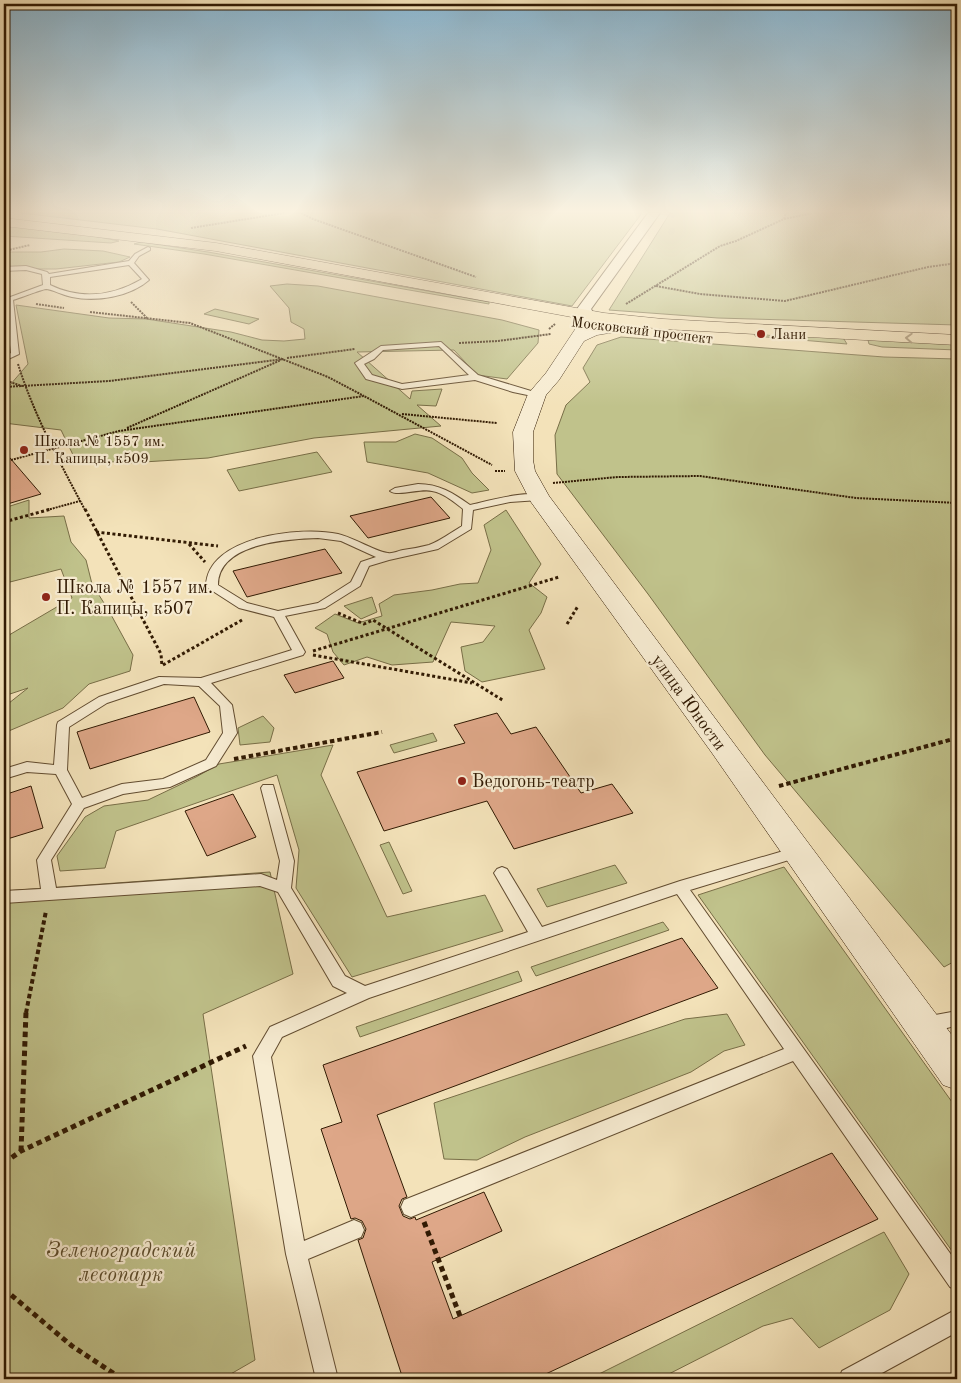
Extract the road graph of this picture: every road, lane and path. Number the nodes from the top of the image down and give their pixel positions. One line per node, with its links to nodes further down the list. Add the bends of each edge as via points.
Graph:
1 (46, 278): 8 (lane)
2 (144, 278): 10 (lane, via 146,280)
3 (333, 278): 12 (main road, Московский проспект)
4 (364, 278): 12 (main road, Московский проспект)
5 (607, 278): 17 (street, via 584,309)
6 (670, 278): 9 (path)
7 (884, 278): 9 (path, via 786,301 700,294)
8 (48, 286): 10 (lane, via 70,296); 11 (lane)
9 (656, 286): 13 (path)
10 (122, 292): 16 (path)
11 (6, 299): 14 (path); 19 (lane)
12 (498, 305): 17 (main road, Московский проспект); 18 (main road, Московский проспект)
13 (625, 305)
14 (64, 308)
15 (82, 310): 16 (path)
16 (147, 318): 30 (path, via 190,323)
17 (584, 326): 18 (main road); 20 (street, via 593,330); 22 (main road, Московский проспект); 35 (street, улица Юности, via 553,376)
18 (555, 327): 25 (path, via 498,341)
19 (11, 328): 21 (lane); 27 (lane)
20 (615, 328): 22 (main road, Московский проспект)
21 (4, 334)
22 (737, 334): 24 (main road, Московский проспект)
23 (957, 340): 24 (main road, Московский проспект, one-way to 24)
24 (864, 342): 28 (main road, Московский проспект)
25 (441, 344): 26 (lane); 31 (lane)
26 (381, 348): 30 (path); 31 (lane, via 359,363 369,377 402,387)
27 (15, 354): 29 (lane); 33 (path)
28 (957, 354)
29 (4, 358)
30 (285, 359): 33 (path); 36 (path); 39 (path)
31 (475, 377): 35 (lane)
32 (4, 380): 33 (path)
33 (26, 387): 34 (path); 40 (path)
34 (4, 388)
35 (537, 394): 43 (street, улица Юности, via 521,446 525,472)
36 (364, 396): 37 (path); 39 (path)
37 (399, 414): 38 (path); 42 (path)
38 (497, 423)
39 (119, 431): 40 (path)
40 (53, 449): 41 (path); 45 (path)
41 (11, 460)
42 (492, 465)
43 (544, 490): 46 (path, via 618,477 700,476 856,498); 47 (lane); 74 (street, улица Юности)
44 (395, 492): 47 (lane, via 425,485 445,490)
45 (80, 502): 48 (path); 49 (path)
46 (957, 503)
47 (468, 508): 52 (lane, via 467,527 434,547)
48 (4, 522)
49 (96, 532): 50 (path); 61 (path, via 161,654)
50 (188, 543): 51 (path); 53 (path)
51 (241, 548): 52 (lane, via 277,537 333,536); 53 (lane, via 221,561)
52 (386, 556): 55 (lane, via 365,564 356,584)
53 (213, 571): 57 (lane, via 212,586 237,604)
54 (559, 577): 60 (path)
55 (321, 606): 58 (lane); 60 (path, via 364,624 373,620)
56 (578, 606): 59 (path)
57 (257, 611): 58 (lane); 61 (path)
58 (278, 614): 63 (lane, via 299,652)
59 (567, 624)
60 (386, 629): 64 (path); 64 (path, via 305,653)
61 (162, 666): 62 (path)
62 (163, 680): 63 (lane); 69 (lane, via 103,700 64,725)
63 (202, 682): 68 (lane, via 226,705 230,733)
64 (475, 683): 65 (path)
65 (504, 701)
66 (382, 732): 68 (path)
67 (957, 738): 71 (path)
68 (211, 763): 73 (lane, via 165,784 122,789)
69 (60, 770): 70 (lane, via 27,767); 73 (lane)
70 (4, 774)
71 (776, 787)
72 (268, 788): 77 (lane, via 287,862)
73 (79, 804): 78 (lane, via 44,860)
74 (797, 852): 76 (lane); 83 (street, улица Юности)
75 (502, 873): 80 (lane)
76 (680, 887): 80 (lane); 85 (lane)
77 (284, 888): 78 (lane, via 261,880); 81 (lane, via 339,981)
78 (49, 893): 79 (lane); 87 (path, via 26,1012)
79 (4, 897)
80 (538, 935): 81 (lane)
81 (364, 993): 84 (lane)
82 (957, 1018): 83 (lane)
83 (922, 1023): 86 (street, улица Юности)
84 (276, 1032): 87 (path); 91 (lane, via 262,1056)
85 (796, 1052): 89 (lane); 92 (lane)
86 (957, 1073)
87 (21, 1151): 88 (path)
88 (4, 1163)
89 (415, 1206): 94 (path)
90 (354, 1230): 91 (lane)
91 (296, 1254): 97 (lane)
92 (957, 1280)
93 (4, 1289): 96 (path, via 72,1346)
94 (460, 1316)
95 (957, 1320): 98 (lane)
96 (122, 1379)
97 (327, 1379)
98 (850, 1379)

